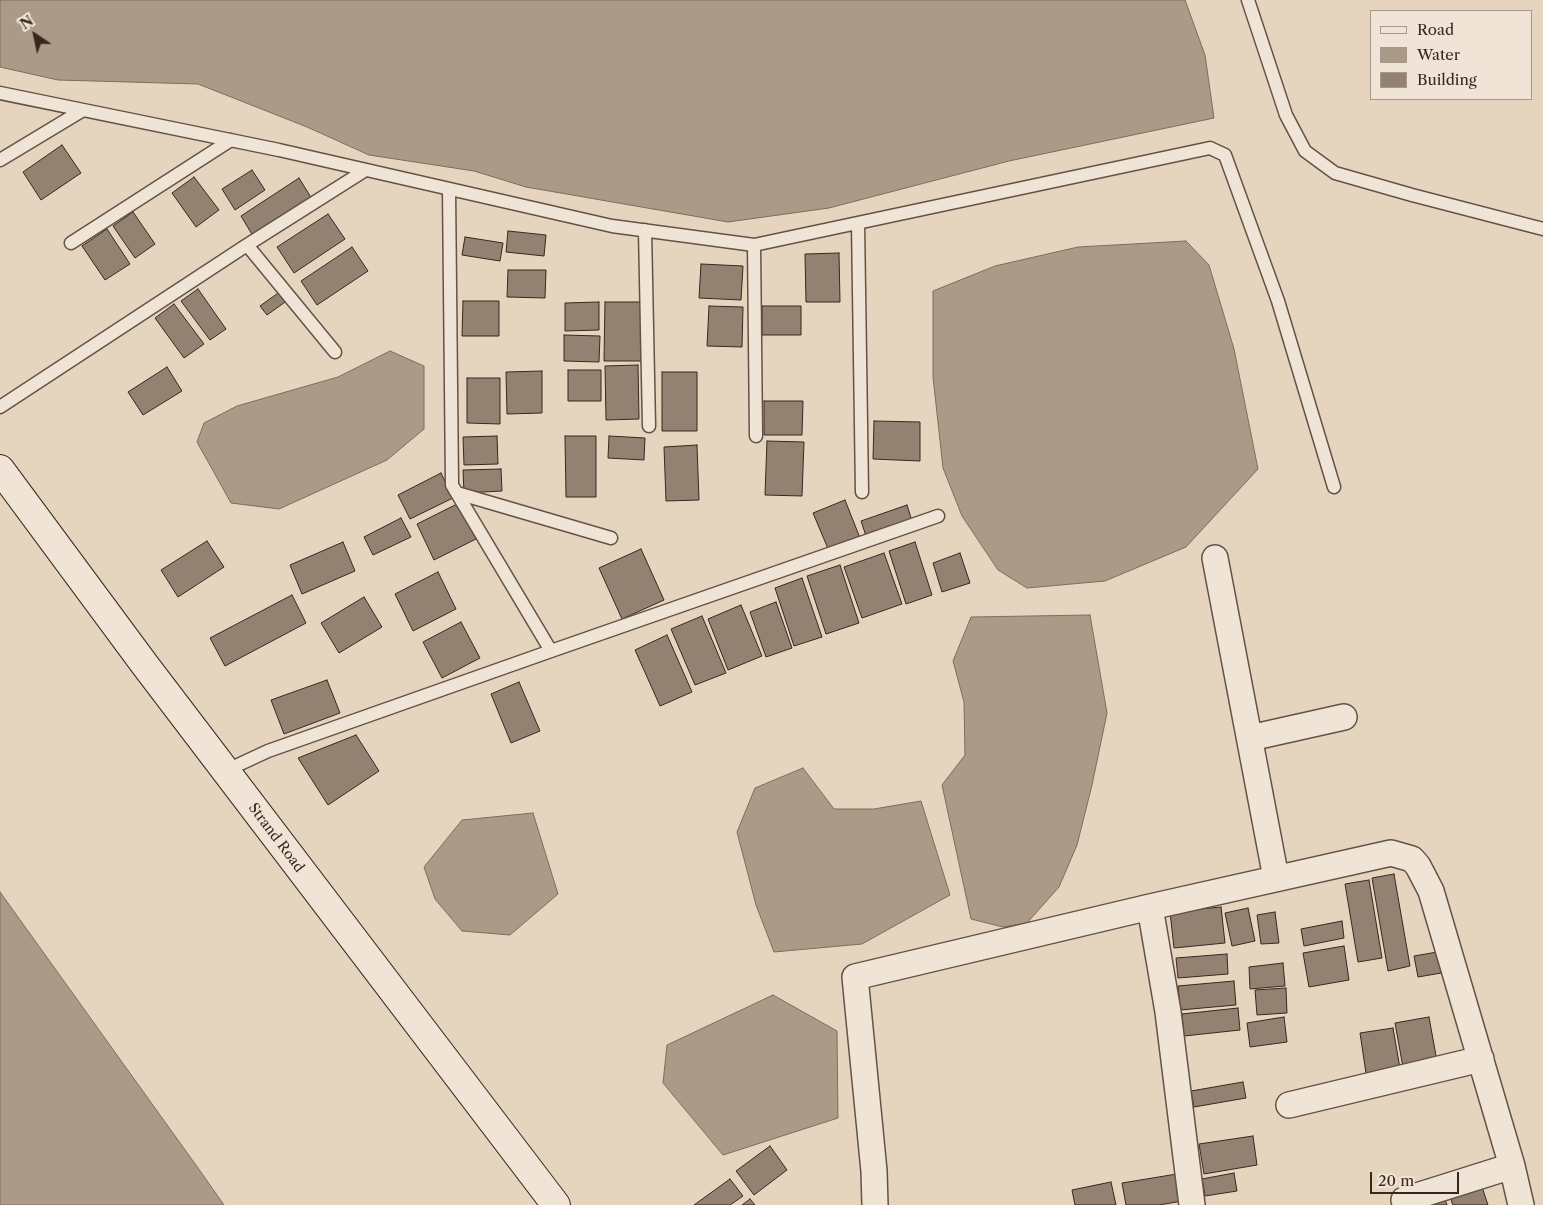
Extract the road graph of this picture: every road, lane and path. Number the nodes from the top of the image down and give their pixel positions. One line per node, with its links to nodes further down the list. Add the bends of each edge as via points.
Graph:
1 (1248, 0): 9 (lane, via 1286,116 1305,151 1335,173)
2 (0, 93): 3 (lane)
3 (83, 110): 4 (lane); 5 (lane)
4 (231, 140): 6 (lane); 11 (lane)
5 (0, 160)
6 (364, 170): 7 (lane); 12 (lane)
7 (449, 189): 10 (lane, via 612,226); 21 (lane, via 452,485)
8 (858, 223): 13 (lane); 19 (lane, via 1210,148 1224,155 1278,302); 20 (lane)
9 (1543, 229)
10 (645, 230): 13 (lane); 16 (lane)
11 (71, 243)
12 (246, 245): 14 (lane); 15 (lane)
13 (754, 245): 17 (lane)
14 (334, 352)
15 (0, 407)
16 (649, 426)
17 (756, 436)
18 (0, 469): 28 (street, Strand Road)
19 (1334, 487)
20 (862, 492)
21 (457, 493): 23 (lane); 25 (lane)
22 (938, 516): 25 (lane)
23 (611, 538)
24 (1215, 558): 27 (street)
25 (551, 651): 28 (lane, via 268,751)
26 (1344, 717): 27 (street)
27 (1250, 738): 29 (street)
28 (225, 771): 35 (street, Strand Road)
29 (1276, 878): 30 (street); 31 (street, via 1391,853 1412,859 1431,891)
30 (1150, 907): 36 (street, via 855,977); 37 (street, via 1168,1012)
31 (1481, 1059): 32 (street); 33 (street)
32 (1289, 1104)
33 (1512, 1166): 34 (street); 38 (street)
34 (1404, 1200)
35 (556, 1205)
36 (875, 1205)
37 (1192, 1205)
38 (1521, 1205)

